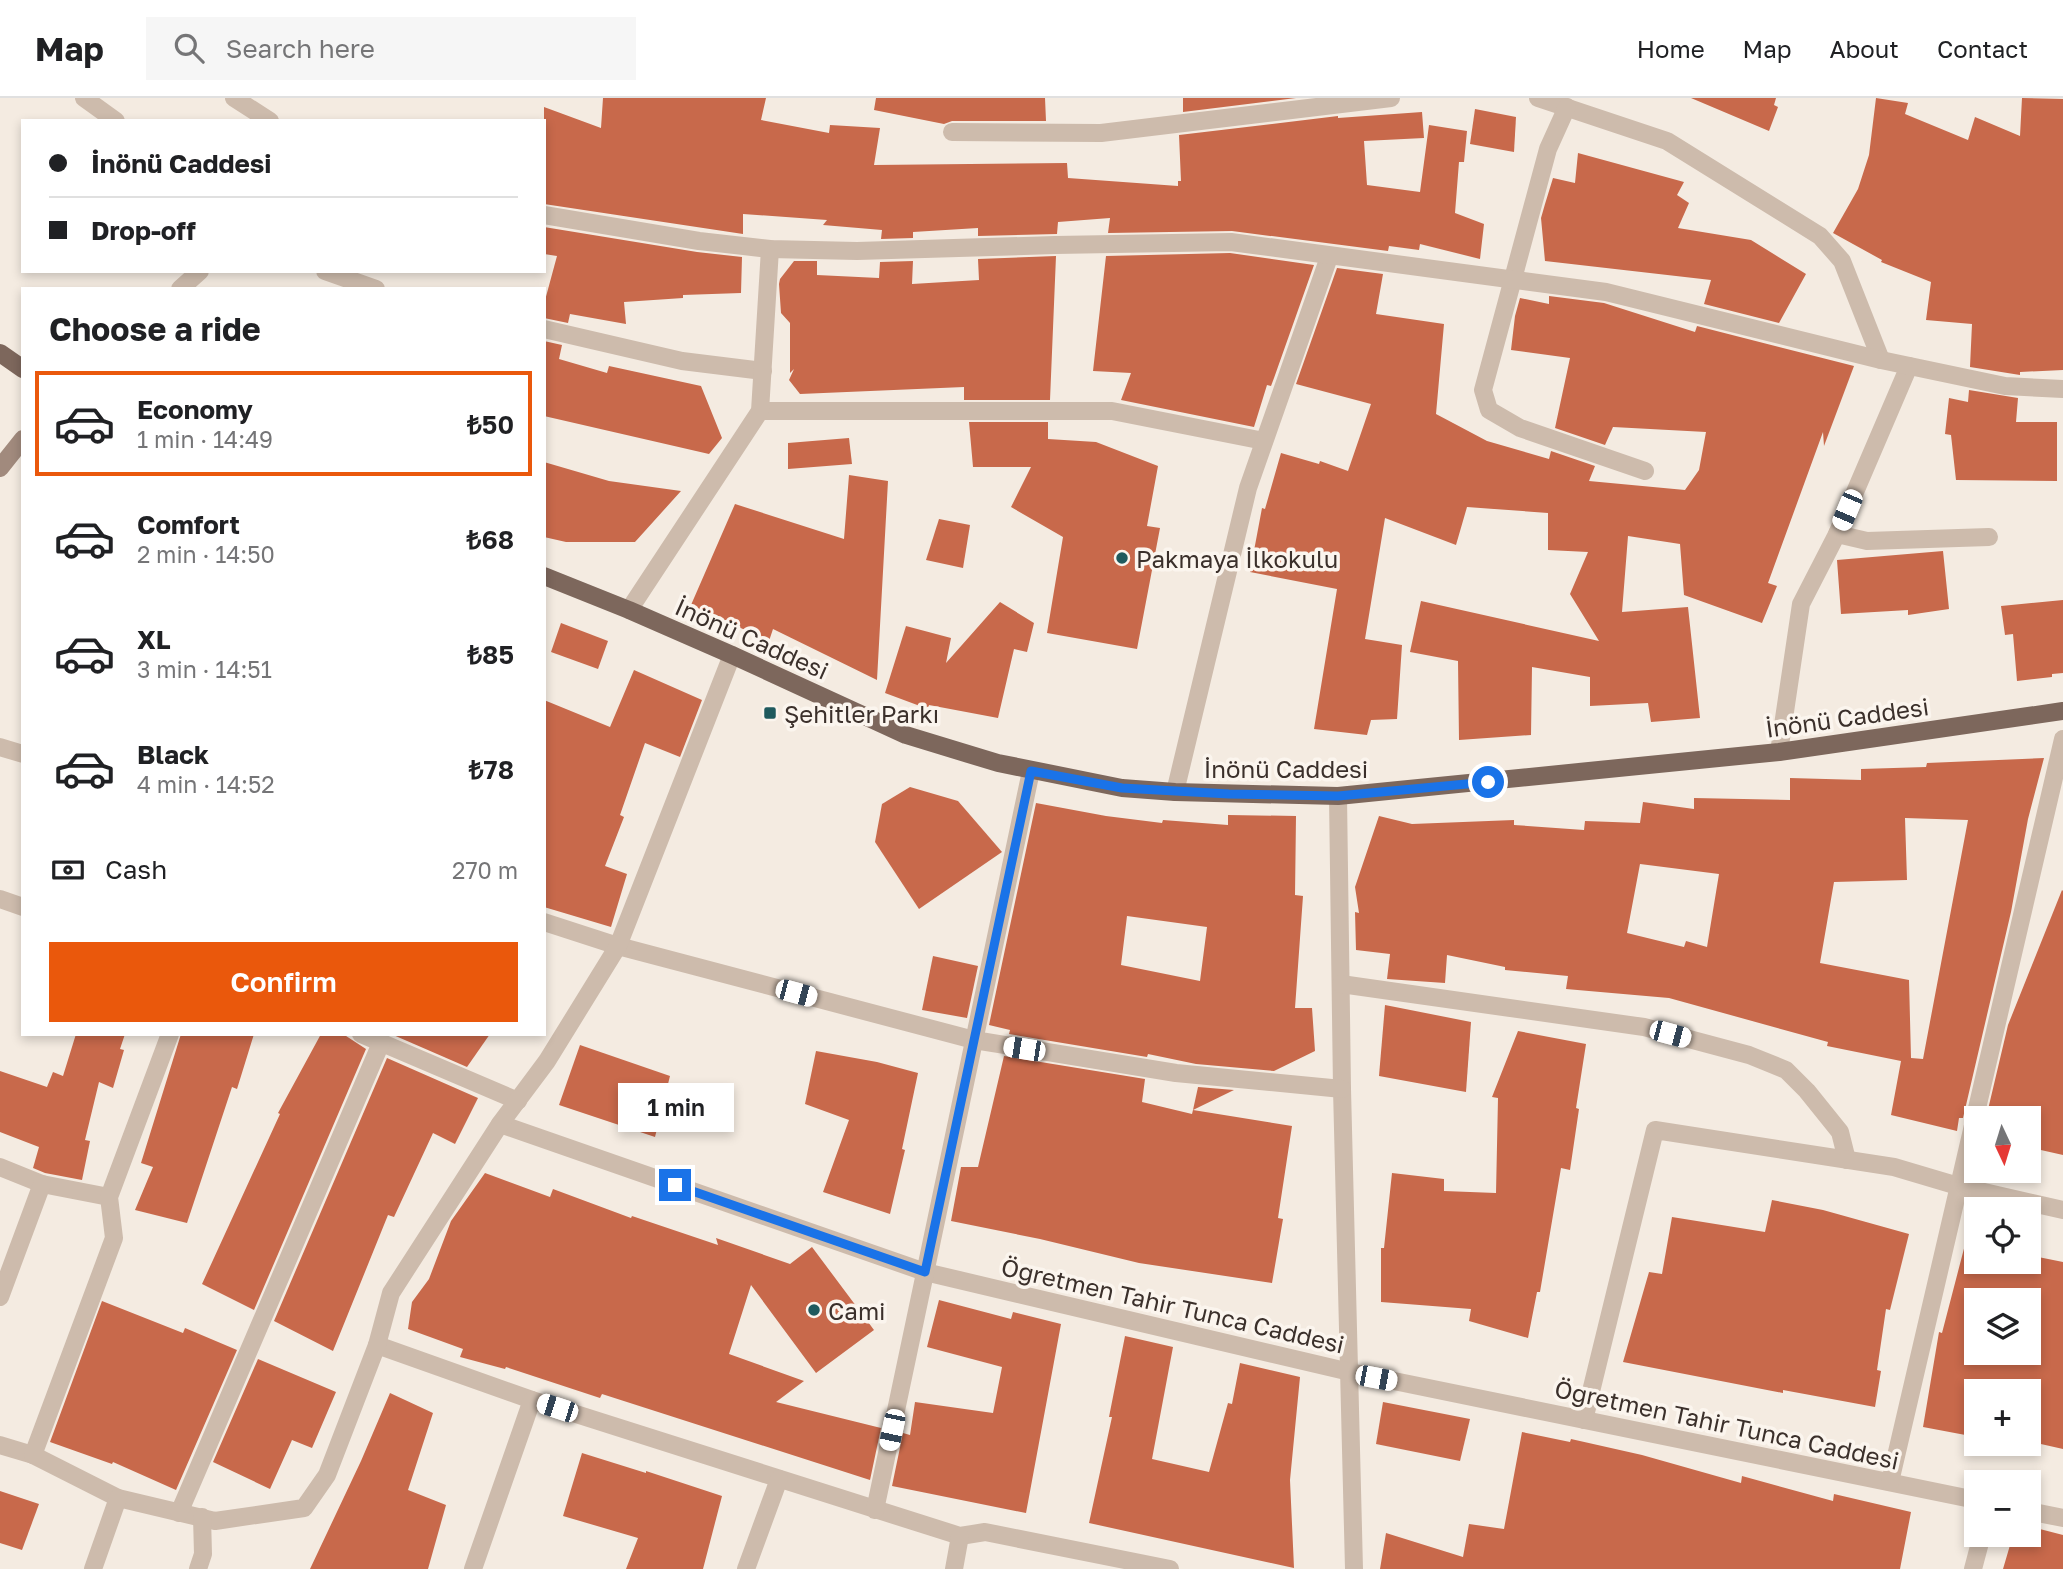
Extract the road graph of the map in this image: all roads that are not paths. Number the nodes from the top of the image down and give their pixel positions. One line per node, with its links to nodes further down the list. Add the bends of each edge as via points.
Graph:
1 (84, 98): 6 (street)
2 (234, 98): 7 (street)
3 (1391, 98): 8 (street, via 1101,133)
4 (1538, 98): 5 (street)
5 (1567, 107): 14 (street, via 1548,149); 19 (street, via 1667,141 1821,236 1843,261)
6 (113, 119)
7 (267, 119)
8 (952, 132)
9 (546, 215): 10 (street)
10 (771, 249): 11 (street, via 1231,242); 22 (street)
11 (1329, 257): 14 (street); 26 (street)
12 (198, 273): 15 (street)
13 (331, 273): 16 (street)
14 (1512, 279): 19 (street, via 1606,292); 28 (street, via 1483,390 1489,410 1520,428)
15 (182, 287)
16 (370, 287)
17 (546, 329): 22 (street, via 682,361)
18 (0, 353): 21 (main road)
19 (1881, 360): 20 (street)
20 (1909, 366): 23 (street, via 2006,386); 29 (street)
21 (21, 368)
22 (762, 370): 24 (street)
23 (2063, 389)
24 (760, 411): 26 (street, via 1112,411); 32 (street)
25 (21, 442): 27 (main road)
26 (1264, 442): 40 (street, via 1248,488)
27 (0, 468)
28 (1645, 471)
29 (1837, 534): 30 (street, via 1867,541); 37 (street, via 1801,604)
30 (1989, 537)
31 (546, 577): 32 (main road, İnönü Caddesi)
32 (629, 610): 33 (main road, İnönü Caddesi)
33 (732, 655): 39 (main road, İnönü Caddesi, via 906,736); 45 (street)
34 (2063, 711): 37 (main road, İnönü Caddesi)
35 (2063, 739): 57 (street)
36 (0, 747): 38 (street)
37 (1779, 752): 41 (main road, İnönü Caddesi)
38 (21, 753)
39 (1031, 771): 40 (main road, İnönü Caddesi, via 1122,788); 49 (street)
40 (1175, 792): 41 (main road, İnönü Caddesi)
41 (1338, 796): 46 (street)
42 (0, 898): 43 (street)
43 (21, 906)
44 (546, 923): 45 (street)
45 (618, 946): 49 (street); 52 (street)
46 (1340, 984): 51 (street); 54 (street, via 1644,1027 1749,1055 1786,1070 1807,1091 1840,1132)
47 (169, 1036): 58 (street)
48 (365, 1036): 50 (street)
49 (974, 1040): 51 (street, via 1176,1073); 60 (street)
50 (382, 1043): 52 (street); 73 (street)
51 (1342, 1088): 63 (street)
52 (518, 1101): 53 (street)
53 (500, 1124): 60 (street, Öğretmen Tahir Tunca Caddesi); 62 (street, via 391,1293)
54 (1847, 1160): 57 (street, via 1894,1167); 65 (street, via 1655,1130)
55 (0, 1167): 56 (street)
56 (42, 1184): 58 (street); 61 (street)
57 (1958, 1186): 59 (street); 69 (street)
58 (109, 1197): 67 (street, via 114,1238)
59 (2063, 1210)
60 (925, 1272): 63 (street, Öğretmen Tahir Tunca Caddesi); 72 (street)
61 (0, 1297)
62 (377, 1345): 64 (street); 75 (street, via 327,1475 304,1508 215,1521)
63 (1350, 1372): 65 (street, Öğretmen Tahir Tunca Caddesi); 85 (street)
64 (532, 1400): 68 (street); 81 (street)
65 (1584, 1420): 69 (street, Öğretmen Tahir Tunca Caddesi)
66 (0, 1445): 67 (street)
67 (33, 1455): 70 (street)
68 (779, 1479): 72 (street); 82 (street)
69 (1889, 1482): 71 (street, Öğretmen Tahir Tunca Caddesi)
70 (118, 1498): 73 (street); 79 (street)
71 (1964, 1498)
72 (875, 1510): 77 (street)
73 (179, 1513): 75 (street)
74 (2041, 1514): 76 (street)
75 (202, 1517): 80 (street, via 203,1554)
76 (2063, 1518)
77 (960, 1536): 83 (street); 84 (street, via 985,1532)
78 (1979, 1547): 86 (street)
79 (93, 1569)
80 (198, 1569)
81 (473, 1569)
82 (746, 1569)
83 (954, 1569)
84 (1170, 1569)
85 (1354, 1569)
86 (1973, 1569)

